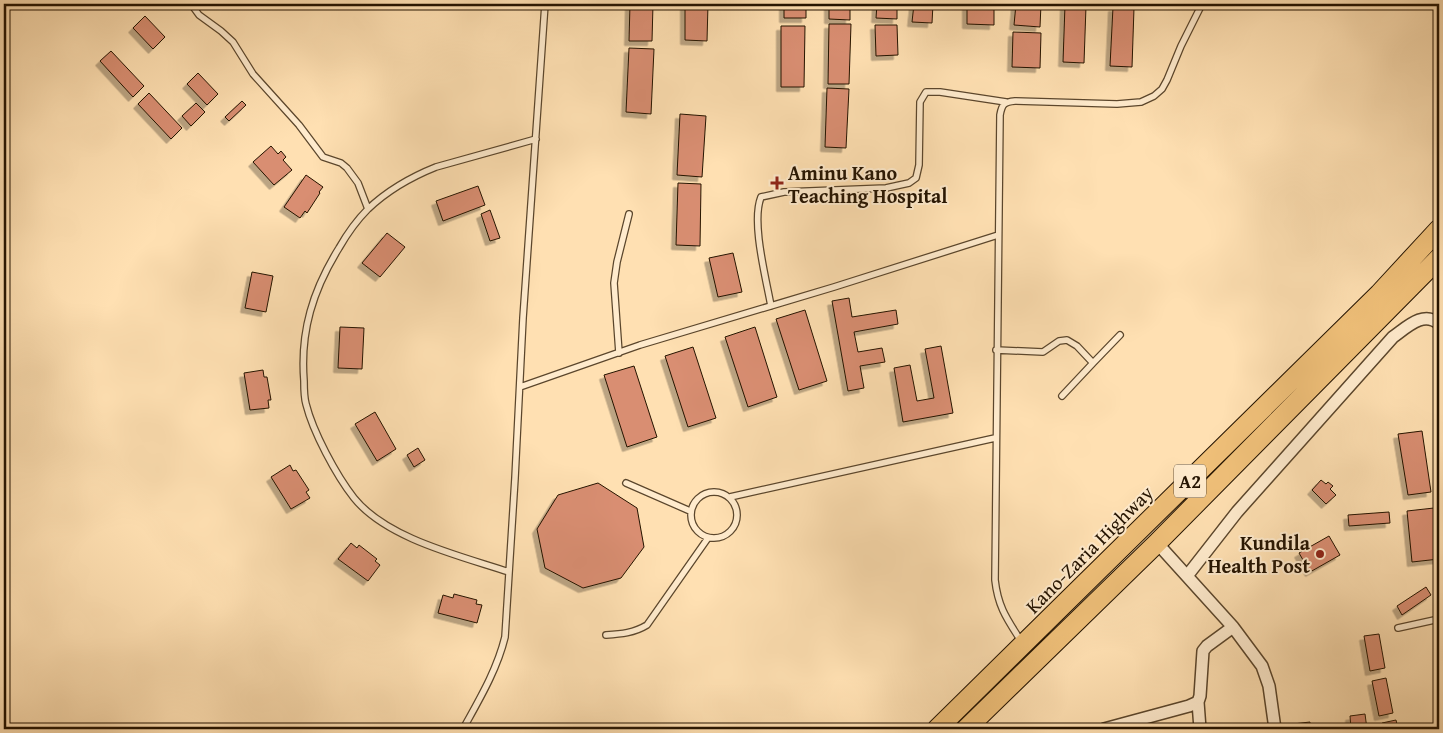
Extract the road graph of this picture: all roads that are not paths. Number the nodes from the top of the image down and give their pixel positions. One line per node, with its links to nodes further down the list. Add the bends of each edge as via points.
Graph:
1 (192, 4): 6 (lane, via 199,15 222,30 233,42 253,74 323,156 347,168 358,183)
2 (545, 4): 5 (lane)
3 (1202, 4): 4 (lane, via 1167,80 1154,96 1141,102 1117,104)
4 (1006, 102): 9 (lane, via 1000,115); 11 (lane, via 926,92 920,102 919,165 916,178 910,184 784,192 761,197 759,233)
5 (536, 139): 6 (lane, via 420,173 402,182); 17 (lane)
6 (368, 209): 25 (lane, via 345,237 324,271 312,300 302,364 305,402 315,430 354,499 379,521 422,544)
7 (629, 214): 15 (lane, via 614,283)
8 (1439, 229): 31 (highway, Kano-Zaria Highway / A2, via 1379,294)
9 (998, 235): 11 (lane); 14 (lane)
10 (1439, 258): 24 (highway, Kano-Zaria Highway / A2)
11 (771, 306): 15 (lane)
12 (1439, 324): 26 (street, via 1434,319 1424,318 1393,337 1237,512)
13 (1120, 335): 16 (lane)
14 (996, 350): 16 (lane, via 1043,352 1059,341 1067,340); 19 (lane)
15 (619, 353): 17 (lane)
16 (1093, 363): 18 (lane)
17 (520, 387): 25 (lane)
18 (1062, 396)
19 (995, 438): 21 (lane); 31 (lane, via 996,594 1002,611)
20 (626, 483): 22 (lane)
21 (730, 497): 22 (lane, via 719,491 706,492 696,498); 23 (lane, via 736,508 737,520 731,531 721,538)
22 (690, 510): 23 (lane, via 691,522)
23 (708, 538): 30 (lane, via 647,625 622,634)
24 (1157, 543): 26 (street); 35 (highway, Kano-Zaria Highway / A2)
25 (510, 572): 33 (lane, via 502,652)
26 (1187, 576): 28 (street)
27 (1439, 619): 29 (lane)
28 (1233, 627): 32 (street, via 1203,651); 38 (street, via 1266,672)
29 (1398, 628)
30 (606, 635)
31 (1023, 644): 34 (highway, Kano-Zaria Highway / A2)
32 (1198, 702): 36 (street); 37 (street)
33 (463, 729)
34 (937, 729)
35 (966, 729)
36 (1104, 729)
37 (1200, 729)
38 (1275, 729)

